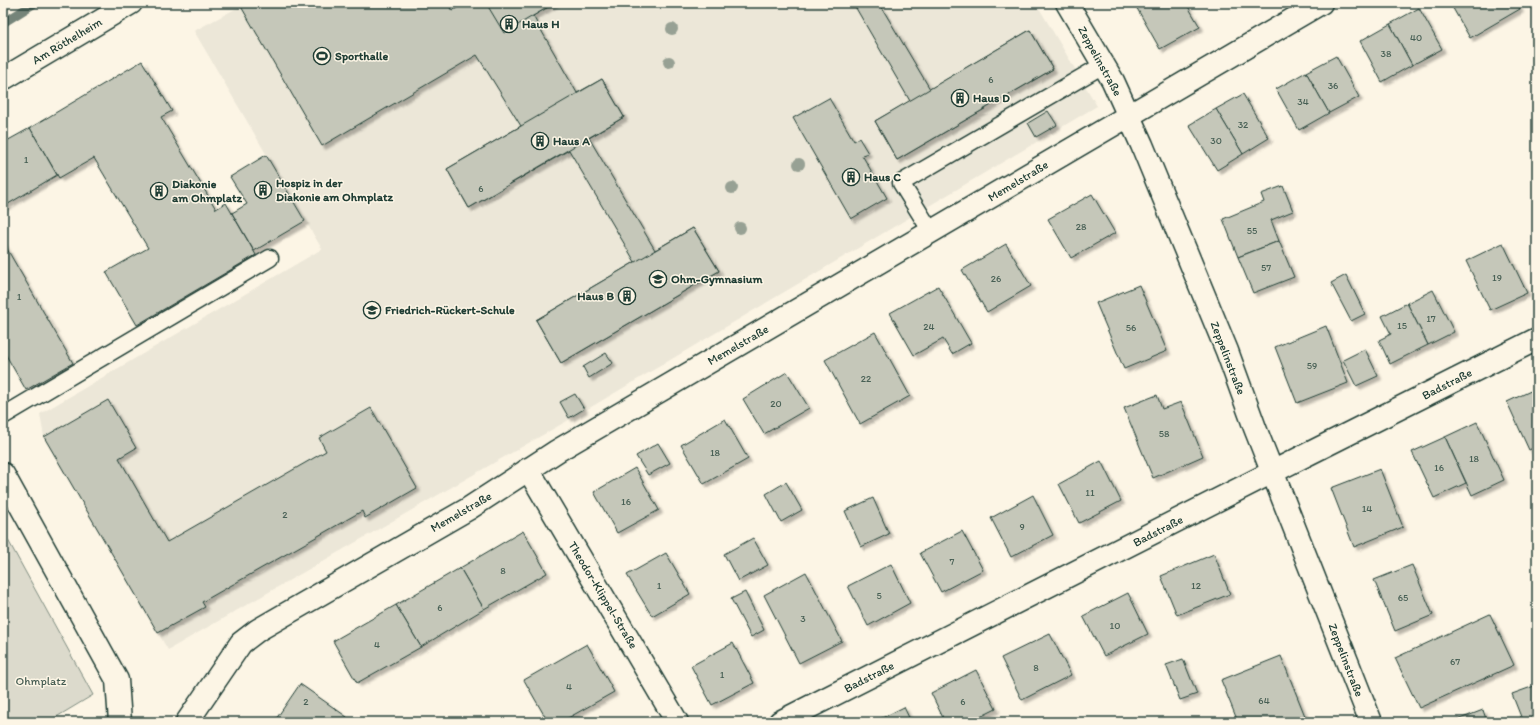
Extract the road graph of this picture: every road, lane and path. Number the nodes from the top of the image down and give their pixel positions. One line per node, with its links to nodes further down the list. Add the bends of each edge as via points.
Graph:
1 (131, 3): 5 (street, Am Röthelheim)
2 (1067, 3): 4 (street, Zeppelinstraße)
3 (1322, 3): 6 (street, Memelstraße)
4 (1103, 64): 6 (street, Zeppelinstraße); 7 (lane, via 901,183)
5 (3, 79)
6 (1129, 116): 7 (street, Memelstraße); 12 (street, Zeppelinstraße, via 1226,351)
7 (932, 233): 11 (street, Memelstraße)
8 (270, 258): 10 (lane)
9 (1537, 339): 12 (street, Badstraße)
10 (3, 416)
11 (528, 469): 15 (street, Memelstraße, via 468,509 258,630 241,643); 16 (street, Theodor-Klippel-Straße)
12 (1272, 472): 17 (street, Badstraße); 18 (street, Zeppelinstraße)
13 (3, 474): 14 (street, via 117,680)
14 (120, 722)
15 (186, 722)
16 (678, 722)
17 (780, 722)
18 (1370, 722)

